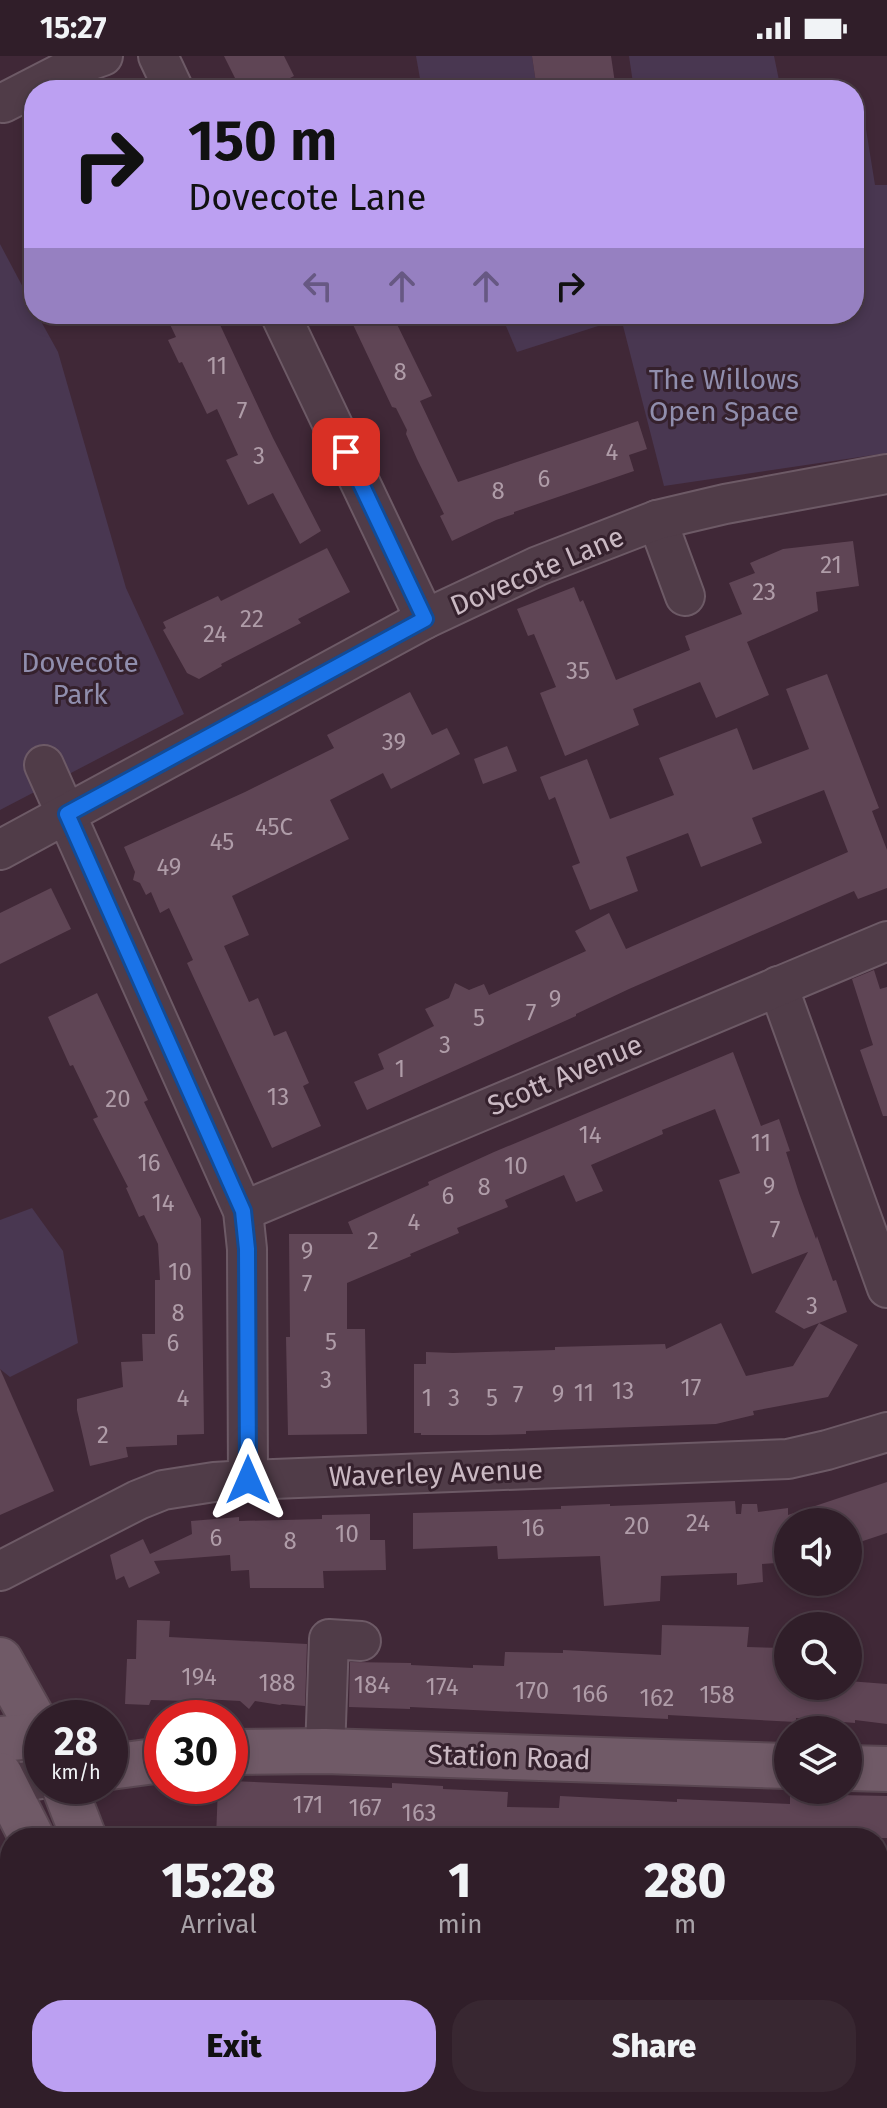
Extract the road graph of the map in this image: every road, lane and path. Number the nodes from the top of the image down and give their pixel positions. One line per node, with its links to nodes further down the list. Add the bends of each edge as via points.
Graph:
1 (103, 56): 3 (street)
2 (158, 56): 4 (street)
3 (48, 80)
4 (169, 80)
5 (24, 92): 6 (street)
6 (3, 103)
7 (285, 324): 11 (street)
8 (887, 474): 9 (street, Dovecote Lane)
9 (657, 520): 10 (street); 11 (street, Dovecote Lane, via 538,566)
10 (687, 595)
11 (425, 619): 13 (street, Dovecote Lane)
12 (44, 765): 13 (street)
13 (67, 814): 14 (street, Dovecote Lane); 17 (street)
14 (0, 850)
15 (887, 941): 16 (street, Scott Avenue)
16 (778, 986): 17 (street, Scott Avenue); 18 (street)
17 (243, 1211): 20 (street)
18 (887, 1288)
19 (887, 1432): 20 (street, Waverley Avenue, via 788,1459)
20 (248, 1480): 21 (street, Waverley Avenue, via 163,1490)
21 (0, 1571)
22 (361, 1641): 27 (street, via 329,1639)
23 (0, 1660): 24 (main road)
24 (24, 1703)
25 (24, 1737): 26 (main road)
26 (0, 1739)
27 (325, 1751): 28 (main road, Station Road); 29 (main road, Station Road)
28 (248, 1752)
29 (774, 1766)
30 (862, 1768): 31 (main road)
31 (887, 1769)
32 (12, 1781): 34 (main road)
33 (71, 1804): 35 (main road)
34 (28, 1828)
35 (80, 1828)

